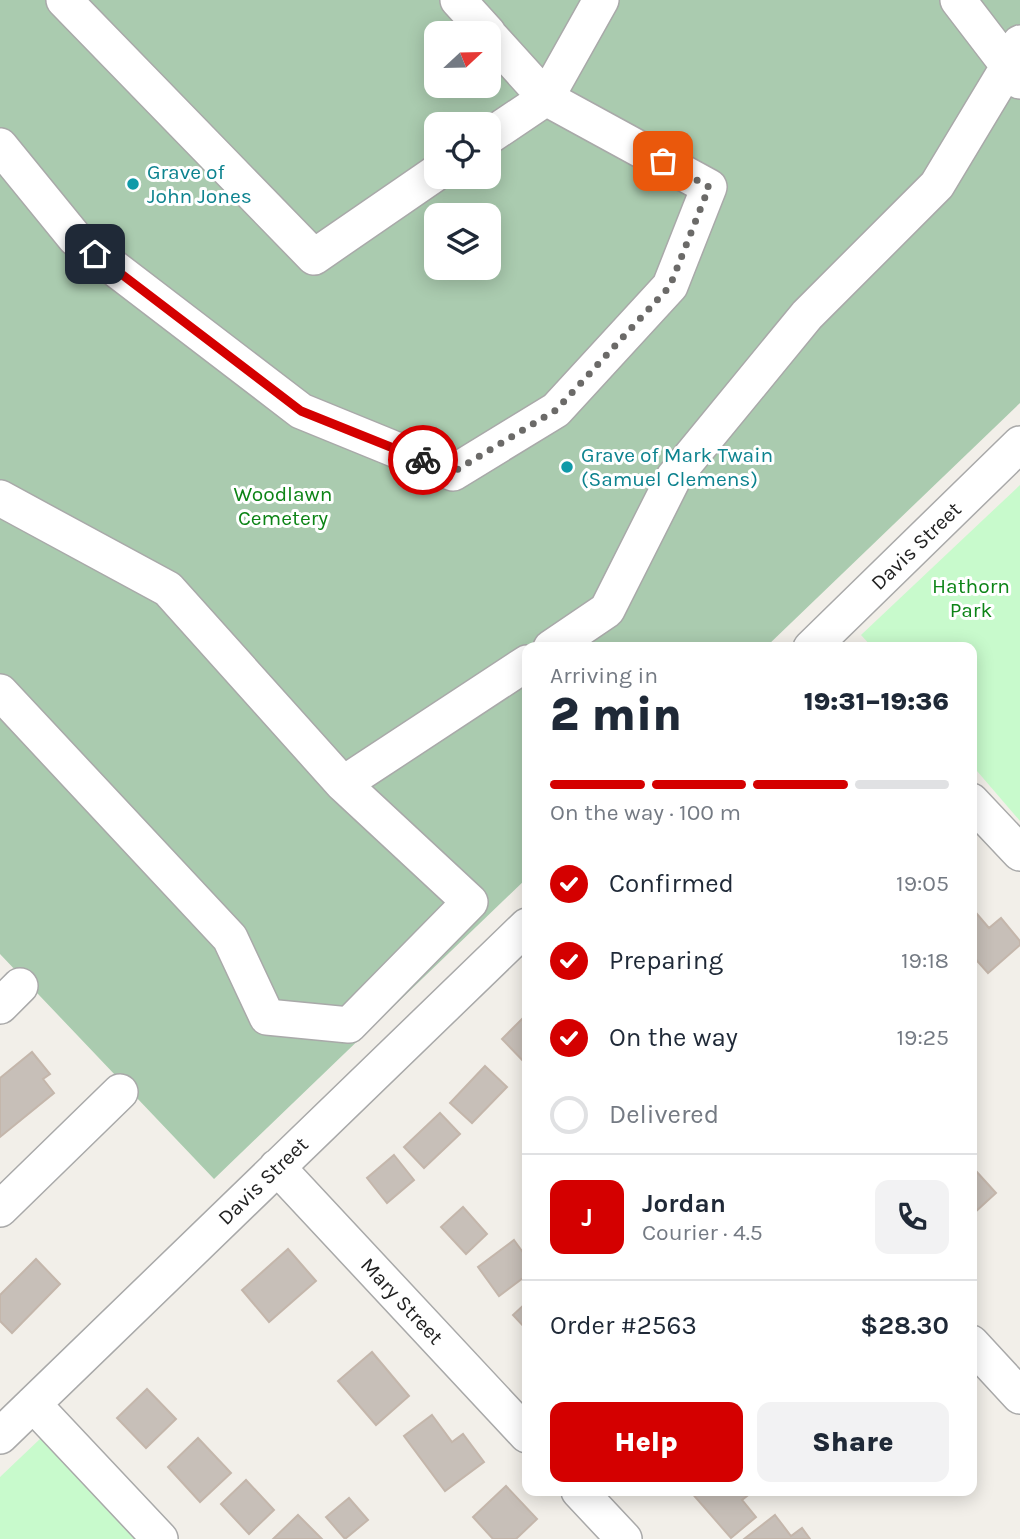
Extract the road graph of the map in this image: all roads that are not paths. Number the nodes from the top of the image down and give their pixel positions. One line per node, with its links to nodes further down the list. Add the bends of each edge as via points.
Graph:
1 (64, 0): 11 (street, via 314,257)
2 (458, 0): 5 (street)
3 (601, 0): 8 (street)
4 (958, 0): 7 (street)
5 (477, 21)
6 (501, 48): 8 (street)
7 (1016, 64): 14 (street, via 937,185 807,315 674,477 607,610)
8 (546, 98): 9 (street); 10 (street, via 709,187 670,286 556,410 453,472 301,411 75,238)
9 (501, 128)
10 (0, 146)
11 (424, 181)
12 (1020, 444): 15 (street, Davis Street)
13 (0, 498): 18 (street, via 168,589)
14 (560, 642)
15 (821, 642)
16 (522, 666): 18 (street)
17 (0, 692): 18 (street, via 230,938 267,1017 349,1025 470,902)
18 (344, 784)
19 (977, 807): 20 (street)
20 (1020, 853)
21 (522, 931): 23 (street, Davis Street)
22 (120, 1092): 24 (street)
23 (277, 1167): 27 (street, Davis Street); 28 (street, Mary Street)
24 (0, 1209)
25 (977, 1349): 26 (street)
26 (1020, 1396)
27 (33, 1404): 29 (street, Davis Street); 31 (street)
28 (522, 1429)
29 (0, 1436)
30 (584, 1496): 32 (street)
31 (160, 1539)
32 (624, 1539)

